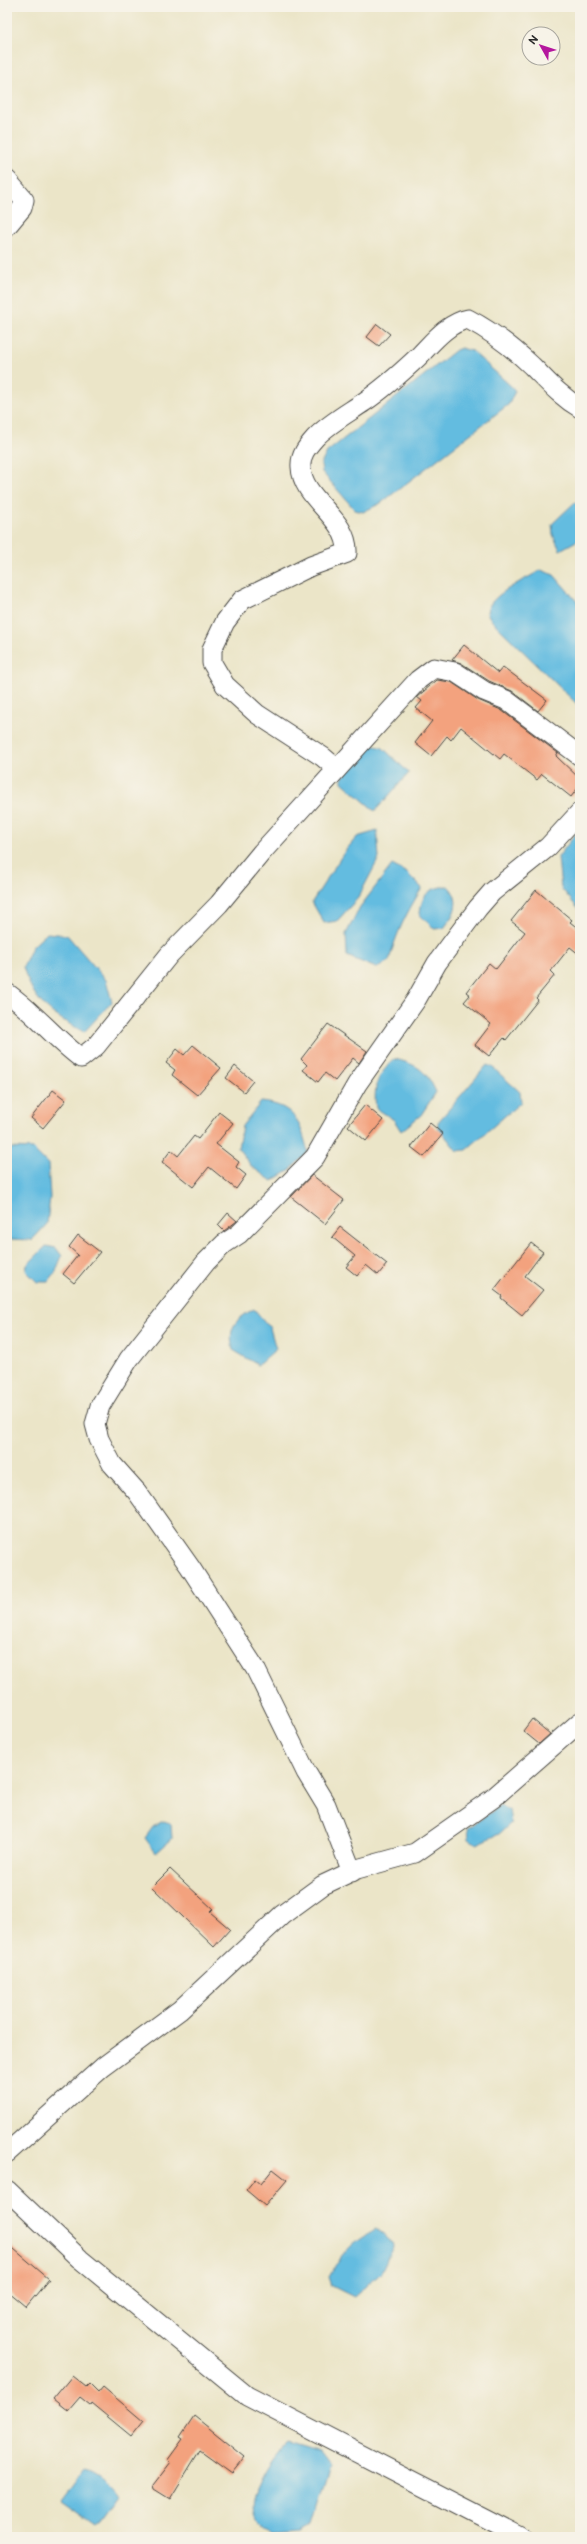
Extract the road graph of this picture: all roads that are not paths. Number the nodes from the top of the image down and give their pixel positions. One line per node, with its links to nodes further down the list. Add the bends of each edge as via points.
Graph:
1 (7, 180): 2 (street, via 24,200 22,208)
2 (7, 226)
3 (580, 408): 5 (street, via 564,399 532,366 500,339 468,319 458,321 380,391 316,437 301,456 300,469 305,482 344,533 348,545 347,553 312,566 242,600 217,636 212,648 212,663 225,685 257,714 324,756)
4 (580, 756): 5 (street, via 506,700 484,691 455,672 438,668 430,670 418,680)
5 (337, 769): 7 (street, via 219,904 169,955 96,1046 81,1058 64,1046 19,1001)
6 (580, 812): 9 (street, via 548,847 492,892 478,908 437,963 416,1000 357,1084 315,1157 239,1234 224,1244 206,1262 129,1359 100,1406 95,1424 112,1464 137,1492 186,1561 255,1668 306,1772 326,1805)
7 (7, 993)
8 (580, 1722): 9 (street, via 492,1799 415,1853)
9 (352, 1872): 10 (street, via 323,1885 282,1915 180,2010 103,2067)
10 (7, 2153)
11 (7, 2190): 12 (street, via 80,2259 247,2396)
12 (522, 2537)

